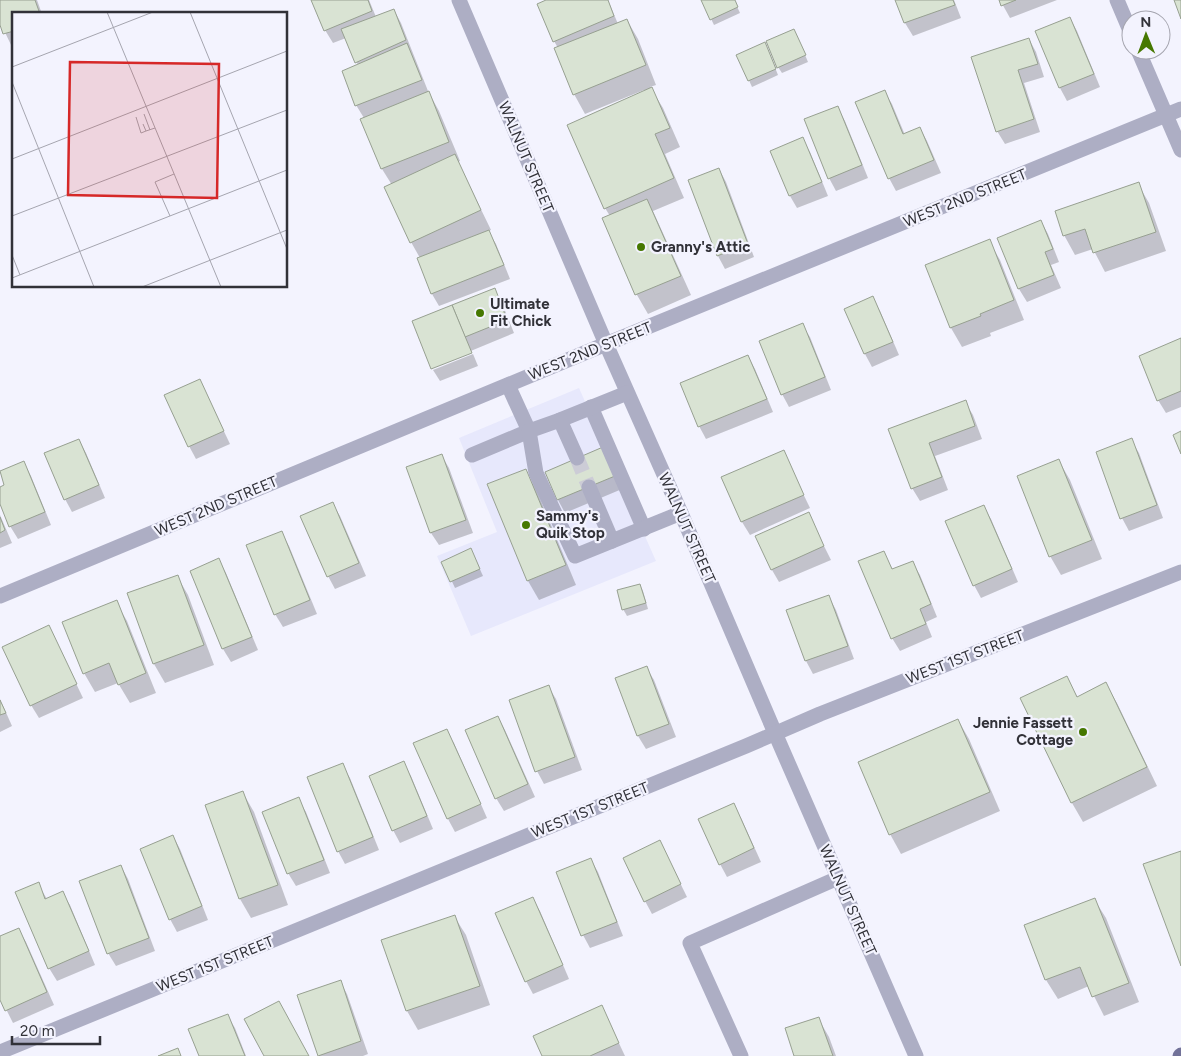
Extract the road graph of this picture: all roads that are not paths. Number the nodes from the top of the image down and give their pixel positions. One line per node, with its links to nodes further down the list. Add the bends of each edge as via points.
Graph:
1 (459, 0): 6 (street, WALNUT STREET)
2 (1142, 60): 4 (street)
3 (1181, 109): 4 (street, WEST 2ND STREET)
4 (1166, 115): 5 (street); 6 (street, WEST 2ND STREET)
5 (1181, 150)
6 (606, 344): 7 (street, WEST 2ND STREET); 8 (street, WALNUT STREET)
7 (508, 385): 11 (street); 19 (street, WEST 2ND STREET)
8 (627, 393): 9 (street); 15 (street, WALNUT STREET)
9 (591, 408): 10 (street); 16 (street)
10 (560, 420): 11 (street); 13 (street)
11 (529, 431): 12 (street); 17 (street, via 536,473 575,556)
12 (472, 455)
13 (577, 458)
14 (589, 487): 17 (street)
15 (681, 513): 16 (street); 20 (street, WALNUT STREET)
16 (644, 529): 17 (street)
17 (612, 540)
18 (1181, 572): 20 (street, WEST 1ST STREET)
19 (0, 596)
20 (775, 734): 21 (street, WALNUT STREET); 22 (street, WEST 1ST STREET)
21 (838, 878): 23 (street, via 690,943); 24 (street, WALNUT STREET)
22 (0, 1052)
23 (741, 1056)
24 (916, 1056)

